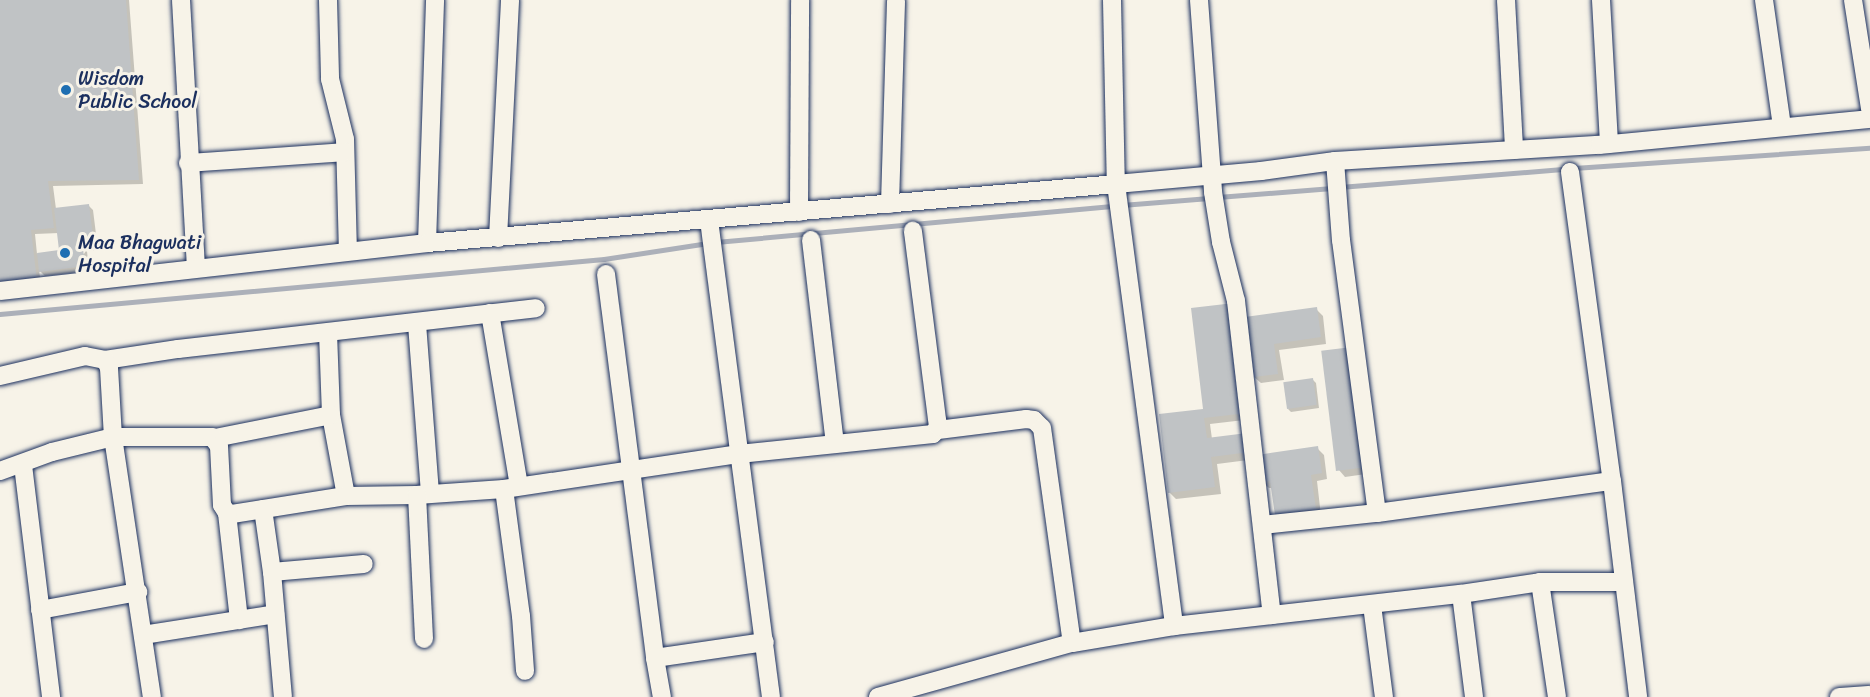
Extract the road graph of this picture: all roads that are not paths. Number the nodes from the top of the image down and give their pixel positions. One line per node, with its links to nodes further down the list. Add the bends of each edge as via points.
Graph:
1 (181, 0): 19 (street)
2 (328, 0): 18 (street, via 330,79 343,126)
3 (435, 0): 30 (street)
4 (510, 0): 28 (street)
5 (800, 0): 25 (street)
6 (1112, 0): 23 (street)
7 (1199, 0): 22 (street)
8 (1506, 0): 17 (street)
9 (1601, 0): 16 (street)
10 (1764, 0): 15 (street)
11 (1853, 0): 13 (street)
12 (896, 1): 24 (street)
13 (1870, 109)
14 (1870, 119): 15 (street)
15 (1782, 127): 16 (street)
16 (1609, 144): 17 (street)
17 (1514, 150): 21 (street)
18 (345, 152): 19 (street); 31 (street)
19 (188, 163): 32 (street)
20 (1570, 172): 50 (street)
21 (1335, 177): 22 (street); 56 (street)
22 (1212, 184): 23 (street); 57 (street, via 1236,301)
23 (1118, 196): 24 (street); 69 (street)
24 (890, 204): 25 (street)
25 (799, 212): 27 (street)
26 (913, 231): 42 (street)
27 (710, 233): 28 (street); 46 (street)
28 (498, 238): 30 (street)
29 (811, 240): 45 (street)
30 (427, 243): 31 (street)
31 (348, 250): 32 (street)
32 (196, 267): 34 (street)
33 (606, 274): 48 (street)
34 (0, 291)
35 (536, 308): 36 (street)
36 (490, 313): 37 (street); 51 (street)
37 (417, 324): 38 (street); 52 (street)
38 (328, 333): 39 (street); 41 (street)
39 (105, 360): 40 (street, via 85,356); 43 (street, via 109,368)
40 (3, 369)
41 (331, 415): 44 (street); 53 (street)
42 (938, 430): 45 (street, via 933,434); 73 (street, via 1026,419 1034,420 1042,428)
43 (113, 437): 44 (street); 47 (street, via 45,454); 62 (street)
44 (215, 438): 55 (street, via 219,446 222,505)
45 (835, 444): 46 (street)
46 (739, 454): 48 (street); 72 (street)
47 (23, 465): 49 (street); 65 (street)
48 (633, 470): 51 (street); 74 (street)
49 (0, 471)
50 (1612, 481): 56 (street); 61 (street)
51 (512, 488): 52 (street); 75 (street)
52 (423, 494): 53 (street); 71 (street)
53 (346, 496): 54 (street)
54 (263, 509): 55 (street); 59 (street)
55 (227, 513): 68 (street)
56 (1377, 513): 57 (street)
57 (1262, 525): 67 (street)
58 (364, 564): 59 (street)
59 (272, 572): 66 (street)
60 (1540, 582): 61 (street); 63 (street); 86 (street)
61 (1623, 582): 87 (street)
62 (138, 592): 65 (street); 70 (street)
63 (1461, 594): 64 (street); 85 (street)
64 (1372, 605): 67 (street); 84 (street)
65 (40, 610): 78 (street)
66 (275, 614): 68 (street); 80 (street)
67 (1272, 615): 69 (street)
68 (239, 620): 70 (street)
69 (1174, 626): 73 (street)
70 (143, 635): 79 (street)
71 (424, 639)
72 (765, 642): 74 (street); 82 (street)
73 (1072, 643): 76 (street)
74 (654, 658): 81 (street)
75 (525, 671)
76 (911, 693): 83 (street)
77 (1870, 695): 88 (street)
78 (51, 697)
79 (152, 697)
80 (283, 697)
81 (662, 697)
82 (771, 697)
83 (878, 697)
84 (1384, 697)
85 (1474, 697)
86 (1557, 697)
87 (1638, 697)
88 (1839, 697)

